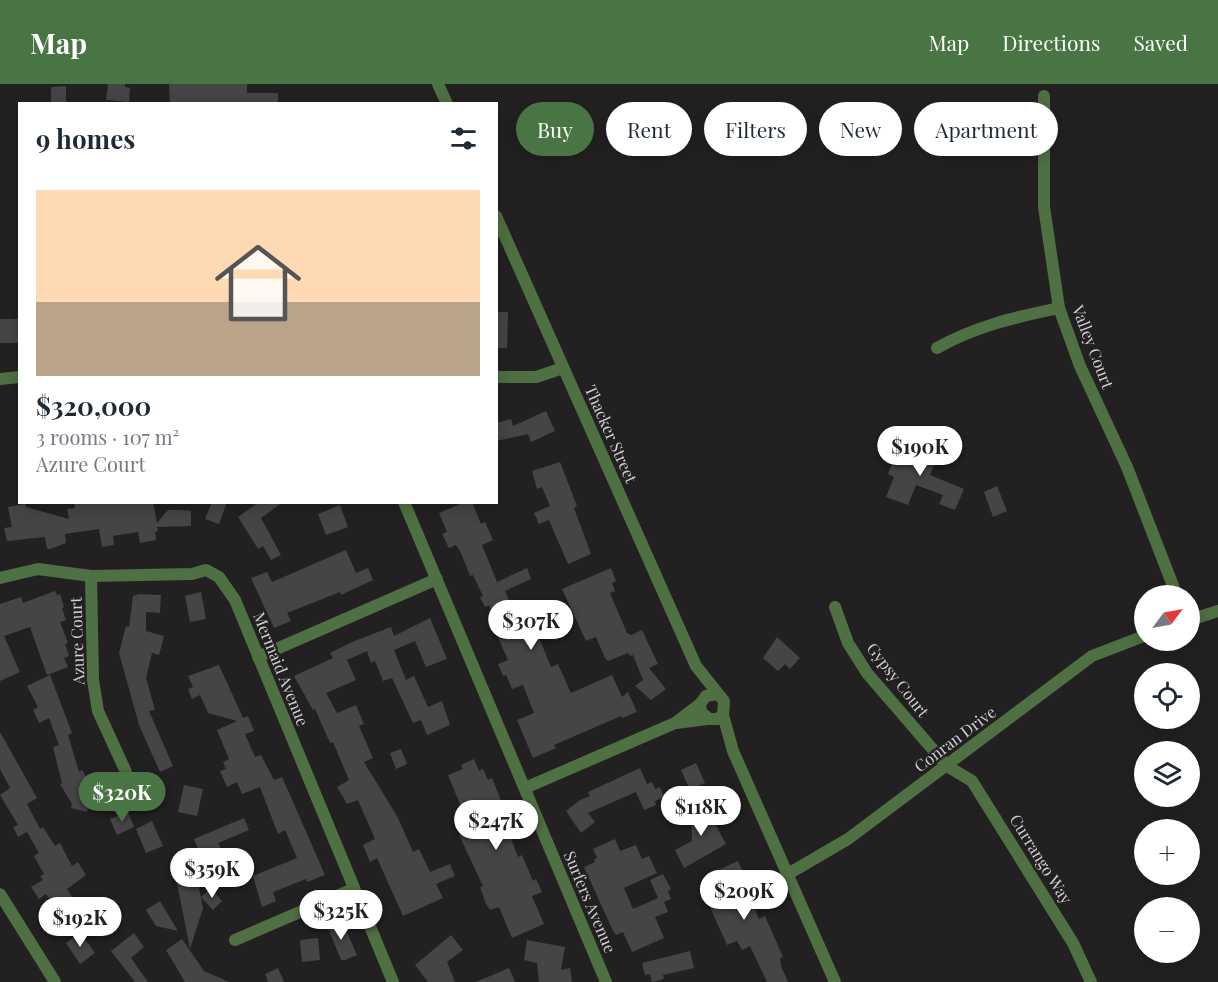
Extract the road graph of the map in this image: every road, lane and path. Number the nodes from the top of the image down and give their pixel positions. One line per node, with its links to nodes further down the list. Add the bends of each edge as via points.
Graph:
1 (438, 84): 3 (street)
2 (1044, 96): 5 (street, Valley Court, via 1044,207)
3 (446, 102)
4 (498, 221): 7 (street, Thacker Street)
5 (1059, 308): 6 (street, via 995,322); 15 (street, Valley Court)
6 (937, 348)
7 (563, 368): 9 (street, via 536,377); 21 (street, Thacker Street)
8 (18, 377): 10 (street)
9 (498, 377)
10 (0, 379)
11 (405, 504): 14 (street, Surfers Avenue)
12 (92, 576): 13 (street, Mermaid Avenue, via 39,569); 20 (street, Mermaid Avenue, via 192,574 206,570 228,588); 29 (street, Azure Court, via 96,701)
13 (0, 578)
14 (437, 579): 20 (street); 30 (street, Surfers Avenue)
15 (1173, 585)
16 (835, 607): 28 (street, Gypsy Court, via 848,643 867,673)
17 (1218, 612): 18 (street)
18 (1200, 617)
19 (1134, 640): 28 (street, Conran Drive, via 1092,656)
20 (258, 657): 32 (street, Mermaid Avenue)
21 (696, 666): 22 (street, Thacker Street); 23 (street, Thacker Street)
22 (717, 694): 23 (street, via 710,694); 24 (street, via 726,705)
23 (701, 702): 25 (street, via 701,712); 26 (street)
24 (723, 715): 25 (street); 27 (street)
25 (708, 719): 26 (street); 27 (street)
26 (675, 723): 30 (street)
27 (733, 751): 31 (street)
28 (947, 766): 31 (street, Conran Drive, via 848,839); 39 (street, Currango Way, via 972,782 1004,829 1073,943)
29 (126, 772)
30 (525, 788): 37 (street, Surfers Avenue)
31 (788, 874): 38 (street)
32 (353, 890): 34 (street); 36 (street, Mermaid Avenue)
33 (0, 894): 35 (street)
34 (235, 940)
35 (55, 982)
36 (393, 982)
37 (606, 982)
38 (835, 982)
39 (1091, 982)

